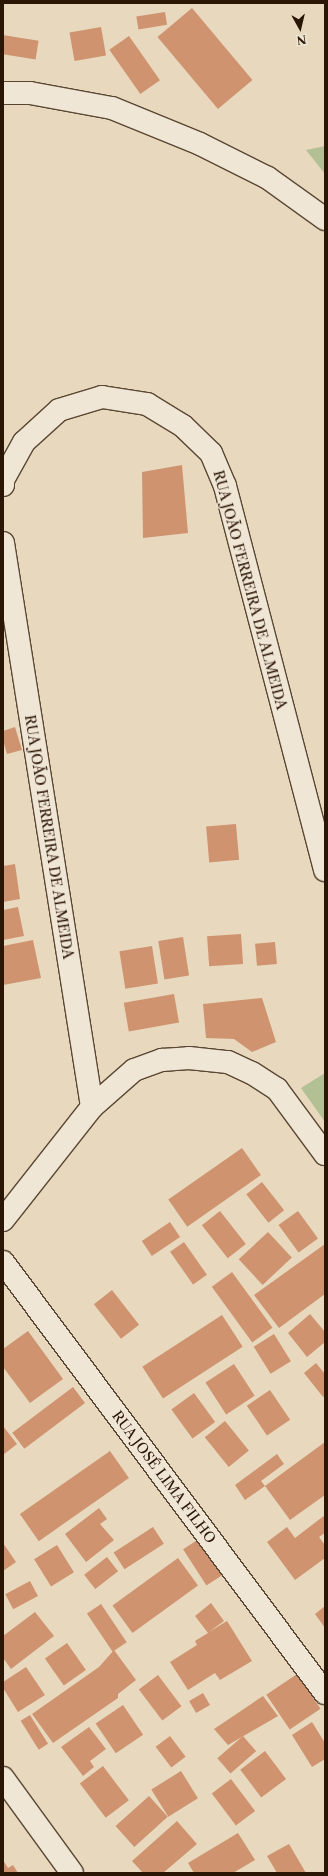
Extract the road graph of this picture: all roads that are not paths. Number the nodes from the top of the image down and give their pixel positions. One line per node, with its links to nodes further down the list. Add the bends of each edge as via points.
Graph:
1 (3, 93): 2 (street, via 30,94 112,108 200,144 268,178)
2 (325, 220)
3 (3, 485): 5 (street, RUA JOÃO FERREIRA DE ALMEIDA, via 3,480 24,442 59,410 102,397 147,404 183,426 211,452 225,486)
4 (3, 543): 6 (street, RUA JOÃO FERREIRA DE ALMEIDA)
5 (325, 870)
6 (92, 1107): 7 (street, via 134,1070 162,1060 189,1058 228,1062 277,1089); 8 (street)
7 (325, 1154)
8 (3, 1220)
9 (3, 1262): 10 (street, RUA JOSÉ LIMA FILHO)
10 (325, 1693)
11 (3, 1778): 12 (street)
12 (72, 1873)

